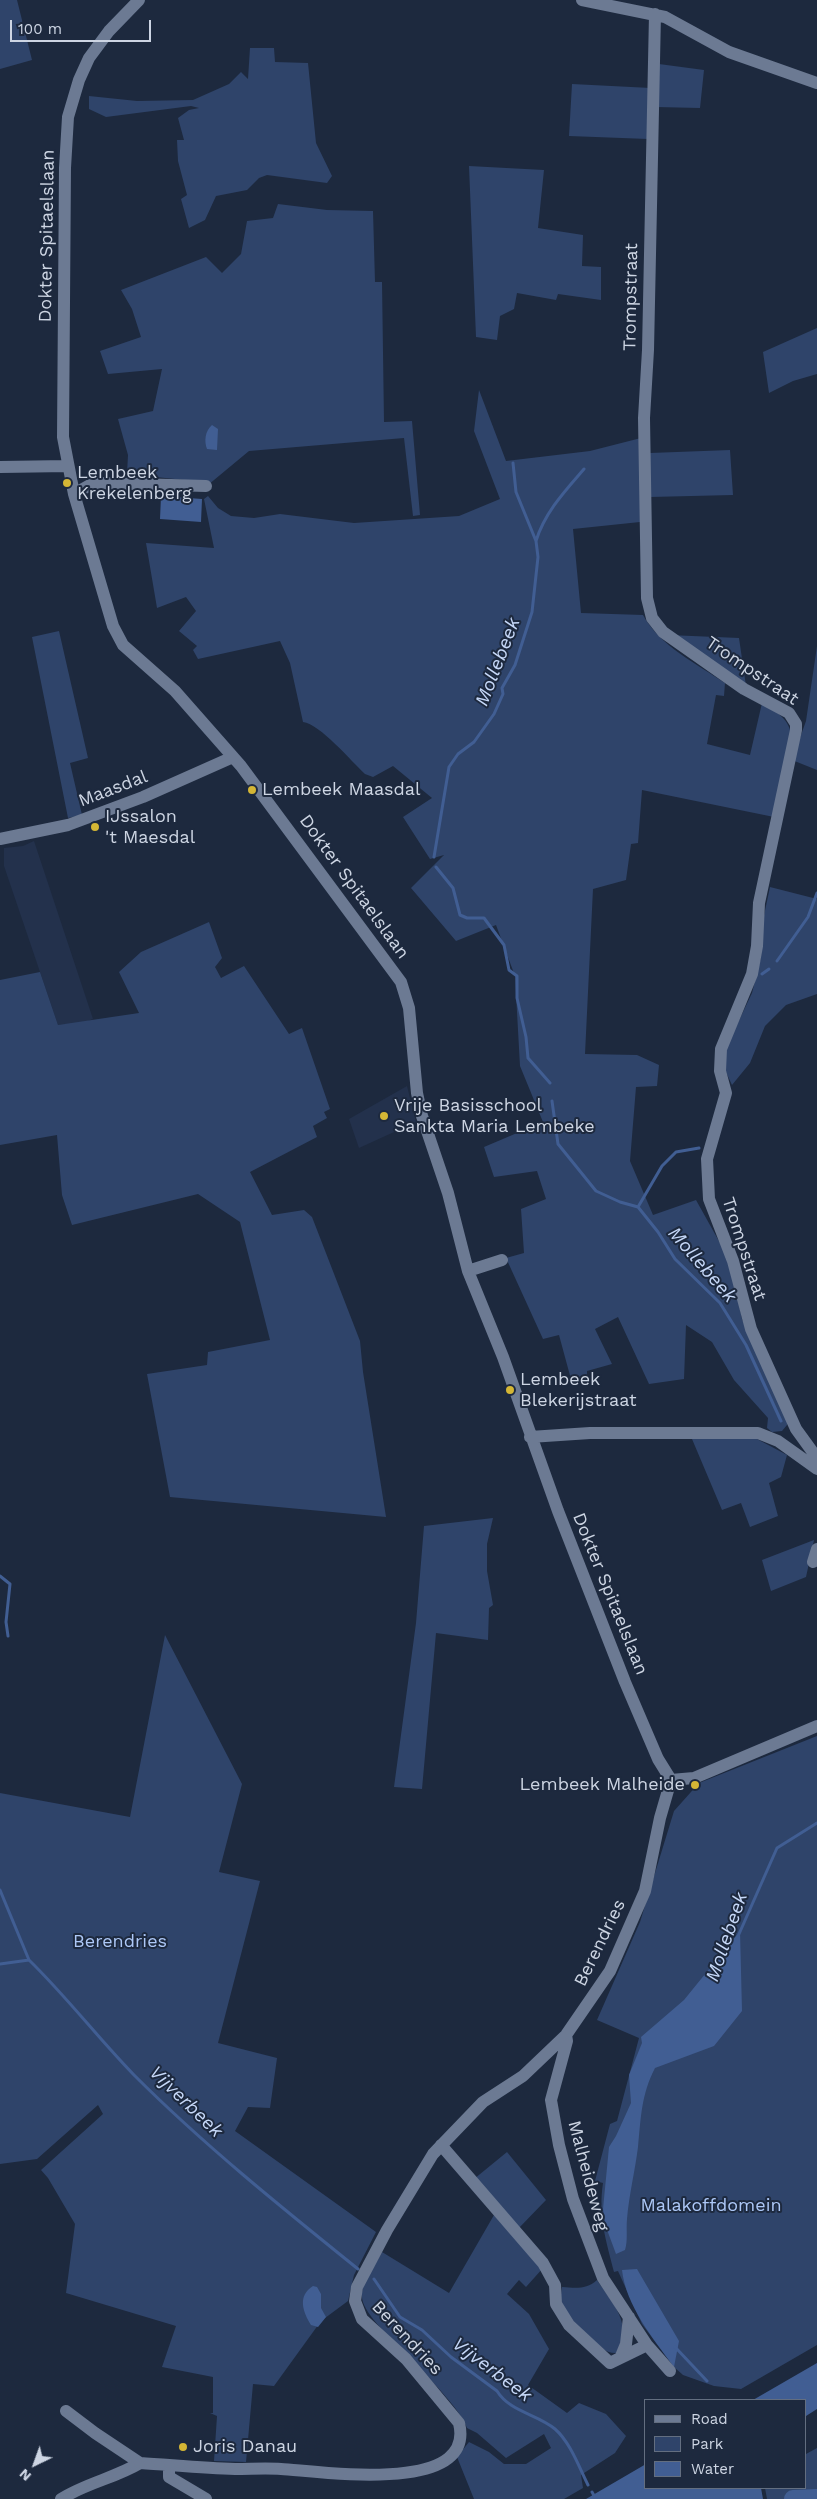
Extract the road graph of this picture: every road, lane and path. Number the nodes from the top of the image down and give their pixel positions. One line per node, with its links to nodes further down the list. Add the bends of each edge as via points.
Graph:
1 (139, 0): 5 (street, Dokter Spitaelslaan, via 108,31 90,58 79,80 68,117 62,394 62,437)
2 (582, 0): 3 (street)
3 (655, 14): 4 (street, via 729,52); 13 (street, Trompstraat, via 648,350 644,403 647,598 652,618 663,632 744,689 789,713 796,724 759,903 752,974 721,1049 720,1071 726,1093 707,1159 709,1199 732,1261 751,1330)
4 (817, 82)
5 (68, 466): 6 (street); 8 (street, Dokter Spitaelslaan)
6 (0, 467)
7 (206, 486): 8 (street, via 101,482)
8 (74, 494): 9 (street, Dokter Spitaelslaan, via 117,636 175,691)
9 (233, 757): 10 (street, Maasdal, via 68,825); 12 (street, Dokter Spitaelslaan, via 401,982 409,1008 416,1093 448,1193)
10 (0, 839)
11 (502, 1260): 12 (street)
12 (468, 1271): 14 (street, Dokter Spitaelslaan)
13 (796, 1428): 15 (street, via 790,1438); 16 (street, Trompstraat)
14 (530, 1437): 15 (street, via 590,1433 758,1433); 21 (street, Dokter Spitaelslaan, via 625,1682)
15 (778, 1441): 17 (street)
16 (817, 1458)
17 (817, 1469)
18 (817, 1549): 19 (street)
19 (813, 1562)
20 (817, 1726): 21 (street, via 694,1778)
21 (671, 1780): 22 (street, Berendries, via 645,1891 610,1971)
22 (566, 2035): 23 (street, Berendries, via 523,2076 484,2102); 24 (street, Malheideweg, via 552,2094 559,2146 590,2248 603,2278)
23 (441, 2145): 26 (street, via 543,2264 555,2285 556,2304 569,2324 610,2363); 30 (street, Berendries, via 387,2230 356,2287 355,2301 362,2319 406,2359 459,2423 462,2434 459,2447 450,2456 421,2469 375,2476)
24 (629, 2318): 25 (street, Malheideweg); 26 (street)
25 (647, 2345): 26 (street); 27 (street, Malheideweg)
26 (621, 2356)
27 (670, 2371)
28 (66, 2411): 29 (street)
29 (140, 2463): 30 (street, Berendries); 31 (street, Berendries)
30 (169, 2465): 32 (street, via 169,2477)
31 (61, 2499)
32 (206, 2499)

